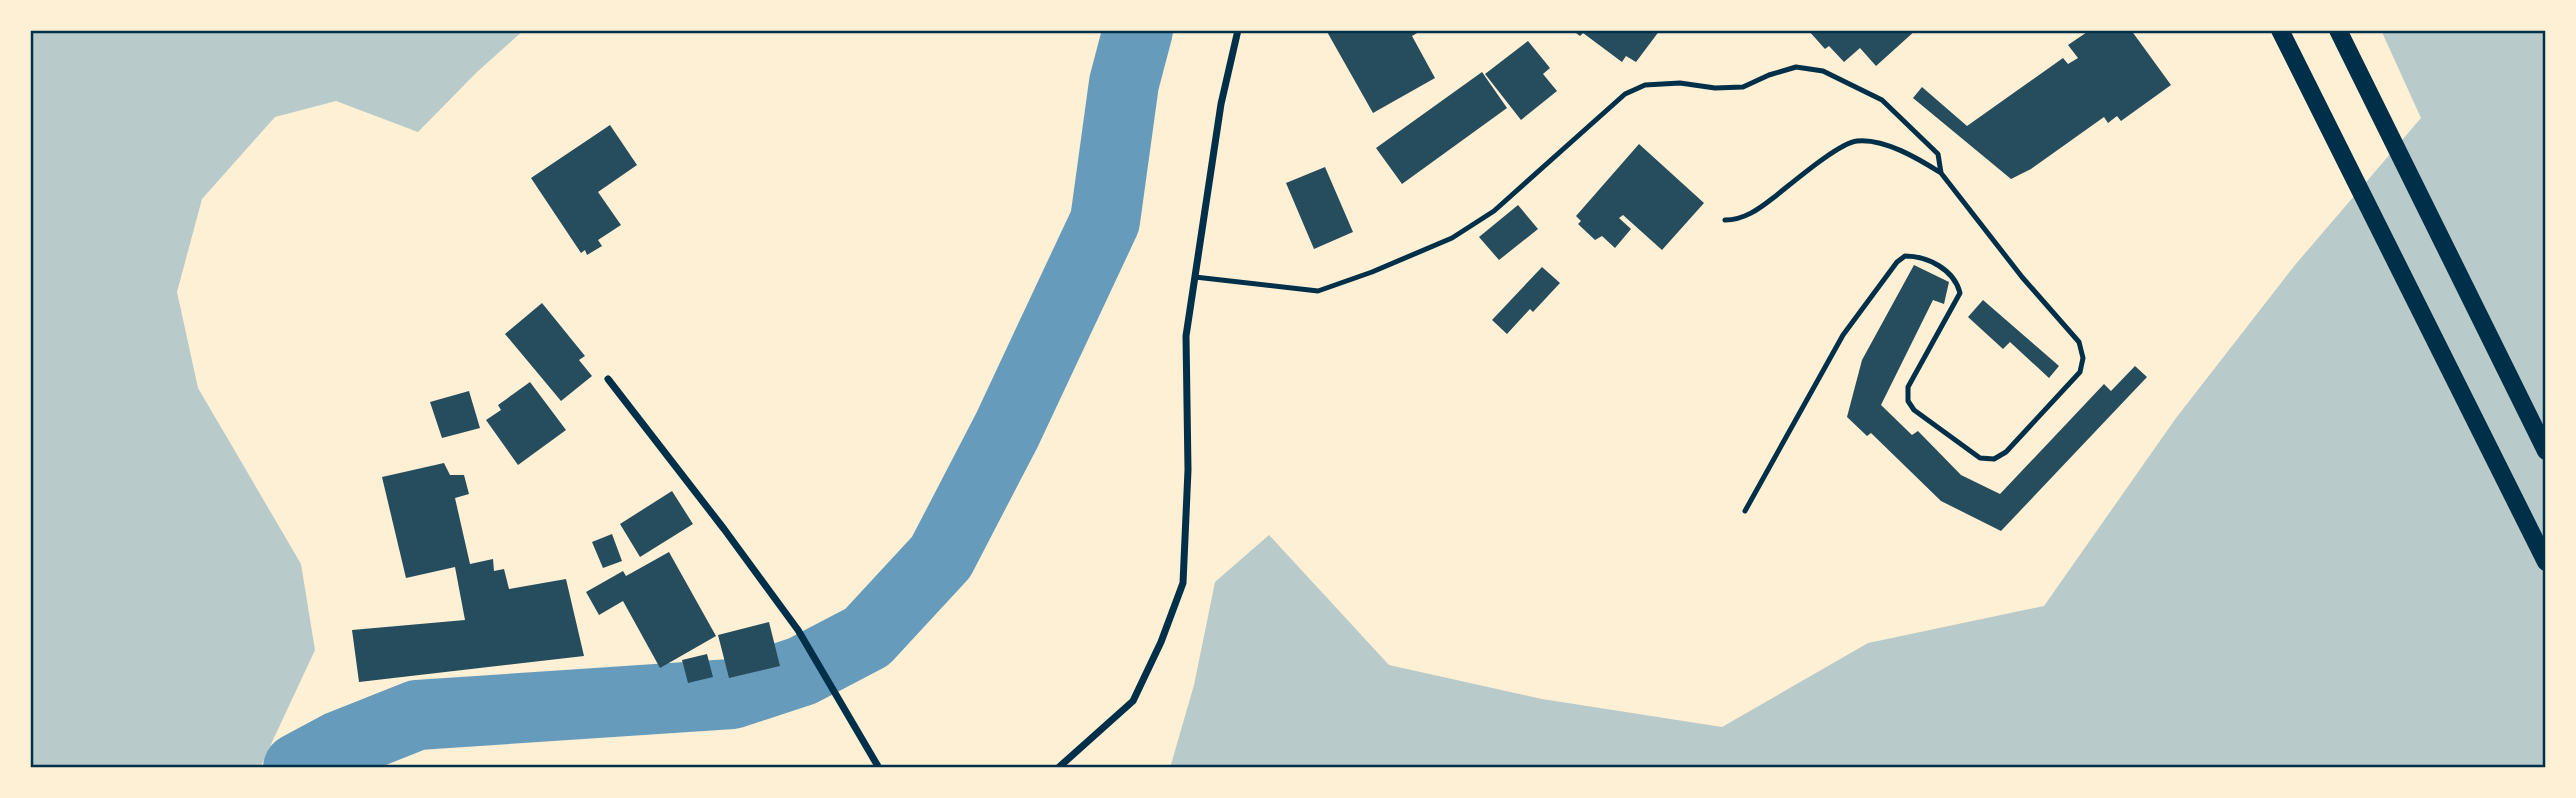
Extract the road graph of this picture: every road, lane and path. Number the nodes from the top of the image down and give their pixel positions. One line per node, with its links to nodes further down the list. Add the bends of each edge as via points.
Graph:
1 (1238, 30): 6 (street, via 1221,104)
2 (2280, 30): 10 (main road)
3 (2338, 30): 8 (main road)
4 (1941, 173): 5 (lane, via 1913,156 1873,142 1855,141 1760,208); 6 (lane, via 1938,154 1882,100 1823,71 1796,67 1743,87 1645,85 1625,94 1494,211 1452,238 1318,291); 9 (lane, via 2079,342 2080,372 2006,452 1994,459 1980,458 1908,401 1908,387 1960,293 1949,271 1905,256 1843,335)
5 (1725, 220)
6 (1195, 277): 12 (street, via 1186,336 1188,470 1183,583 1133,701)
7 (608, 379): 11 (street, via 798,631)
8 (2546, 452)
9 (1745, 511)
10 (2546, 562)
11 (878, 768)
12 (1058, 768)

